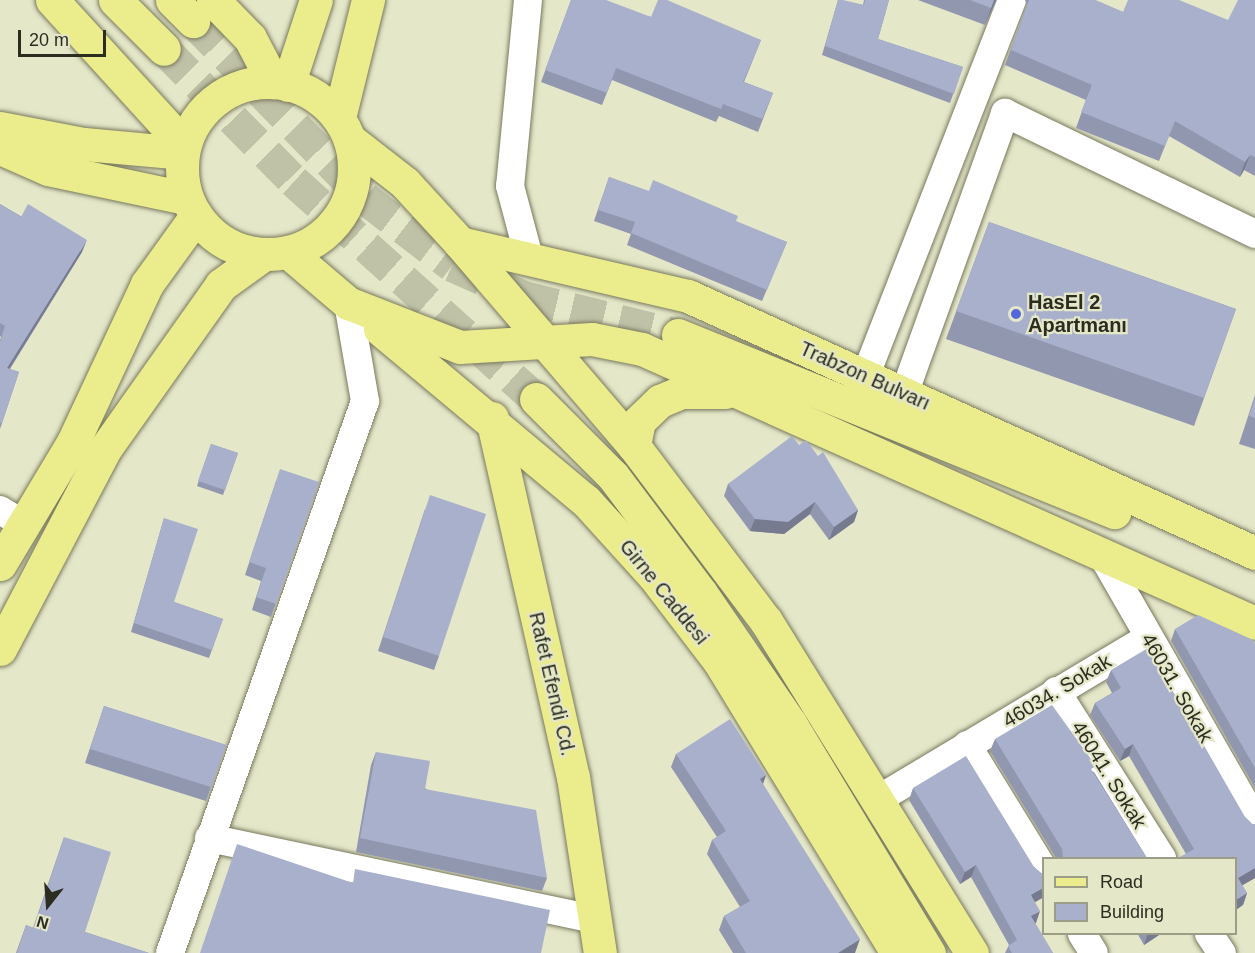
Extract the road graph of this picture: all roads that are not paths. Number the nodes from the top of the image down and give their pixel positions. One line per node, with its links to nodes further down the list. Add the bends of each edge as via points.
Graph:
1 (52, 0): 13 (main road)
2 (115, 0): 8 (main road)
3 (316, 0): 9 (main road)
4 (368, 0): 11 (main road)
5 (528, 0): 18 (street, via 510,186)
6 (1012, 0): 22 (street)
7 (193, 7): 9 (main road, via 250,38)
8 (164, 50)
9 (280, 83): 11 (main road, via 322,100); 13 (main road, via 230,90 209,104)
10 (0, 128): 13 (main road, via 84,144)
11 (344, 129): 16 (main road, via 405,183); 17 (main road, via 354,171 344,210 330,229)
12 (0, 147): 14 (main road, via 48,169)
13 (183, 149): 14 (main road)
14 (191, 207): 17 (main road, via 226,243); 28 (main road, via 147,284 73,442)
15 (1255, 234): 24 (street, via 1005,113)
16 (460, 243): 18 (main road, Trabzon Bulvarı); 21 (main road)
17 (276, 253): 19 (main road); 35 (main road, via 221,285 105,449)
18 (530, 261): 22 (main road, Trabzon Bulvarı, via 688,296)
19 (348, 303): 21 (main road, via 460,347); 26 (main road, Girne Caddesi); 40 (street, via 365,401)
20 (678, 335): 32 (main road)
21 (540, 340): 23 (main road, via 592,339 642,349); 27 (main road)
22 (865, 377): 24 (main road, Trabzon Bulvarı)
23 (738, 393): 27 (main road, via 681,392 660,401 639,421); 30 (main road)
24 (904, 394): 29 (main road, Trabzon Bulvarı)
25 (536, 399): 49 (main road, Girne Caddesi, via 613,476 701,593 790,723)
26 (492, 418): 43 (main road, Rafet Efendi Cd., via 573,777); 48 (main road, Girne Caddesi, via 586,501 719,661)
27 (634, 446): 38 (main road, via 766,621)
28 (12, 517): 31 (main road)
29 (1255, 553)
30 (1101, 554): 33 (main road); 34 (street, 46031. Sokak)
31 (0, 564)
32 (1255, 568)
33 (1255, 623)
34 (1148, 638): 36 (street, 46034. Sokak); 39 (street, 46031. Sokak)
35 (0, 650)
36 (1056, 691): 37 (street, 46034. Sokak); 41 (street, 46041. Sokak)
37 (967, 745): 38 (street, 46034. Sokak); 42 (street)
38 (878, 800): 50 (main road)
39 (1255, 821)
40 (210, 837): 43 (street); 46 (street)
41 (1161, 857)
42 (1042, 867)
43 (594, 920): 47 (main road, Rafet Efendi Cd.)
44 (1083, 935): 51 (street)
45 (1210, 935): 52 (street)
46 (170, 953)
47 (600, 953)
48 (897, 953)
49 (929, 953)
50 (972, 953)
51 (1094, 953)
52 (1222, 953)

